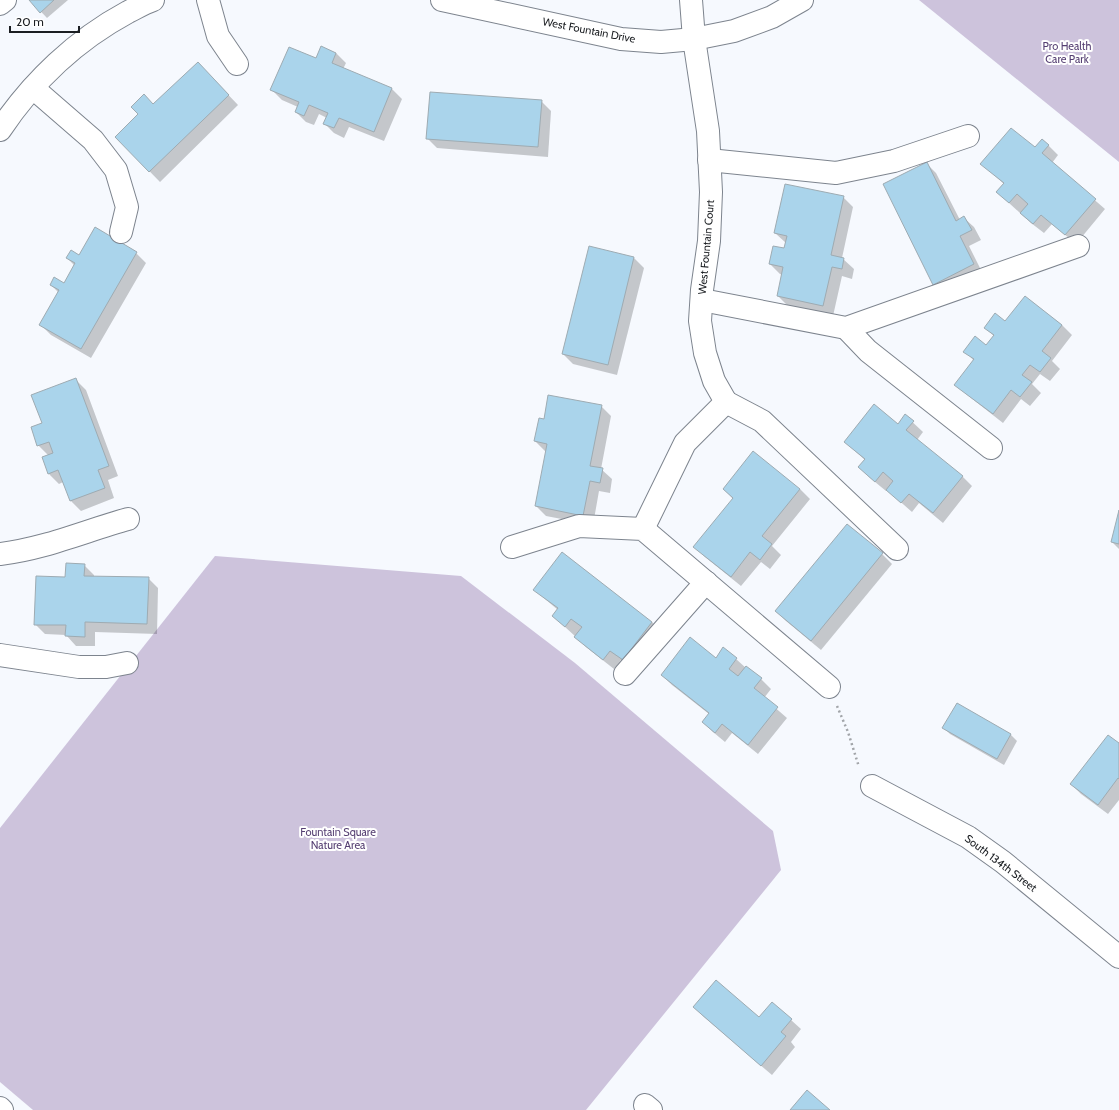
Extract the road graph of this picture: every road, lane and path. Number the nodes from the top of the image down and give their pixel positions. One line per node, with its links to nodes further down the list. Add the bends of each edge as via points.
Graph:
1 (5, 0): 7 (street)
2 (153, 0): 10 (street, via 114,20 76,46)
3 (208, 0): 9 (street, via 218,36)
4 (442, 0): 8 (street, West Fountain Drive, via 621,39 661,42)
5 (691, 0): 8 (street, West Fountain Court)
6 (802, 0): 8 (street, West Fountain Drive, via 772,17 734,31)
7 (0, 4)
8 (694, 40): 13 (street, West Fountain Court, via 708,131)
9 (237, 64)
10 (33, 88): 11 (street); 14 (street, via 93,140 116,170 127,207)
11 (0, 130)
12 (968, 136): 13 (street, via 894,161 836,173)
13 (709, 160): 16 (street, West Fountain Court, via 709,234)
14 (121, 232)
15 (1078, 246): 17 (street)
16 (702, 300): 17 (street); 18 (street, West Fountain Court, via 700,321 705,353 714,381)
17 (846, 328): 19 (street, via 868,351)
18 (726, 402): 21 (street, via 685,442); 23 (street, via 762,421)
19 (991, 448)
20 (128, 519): 24 (street, via 34,549)
21 (643, 529): 22 (street, via 579,526); 25 (street)
22 (512, 546)
23 (897, 549)
24 (0, 554)
25 (706, 582): 28 (street); 29 (street)
26 (0, 655): 27 (street, via 79,667 106,667)
27 (127, 663)
28 (625, 674)
29 (829, 687): 30 (path, via 848,732 862,776)
30 (872, 786): 31 (street, South 134th Street, via 968,837 1003,862)
31 (1119, 957)

